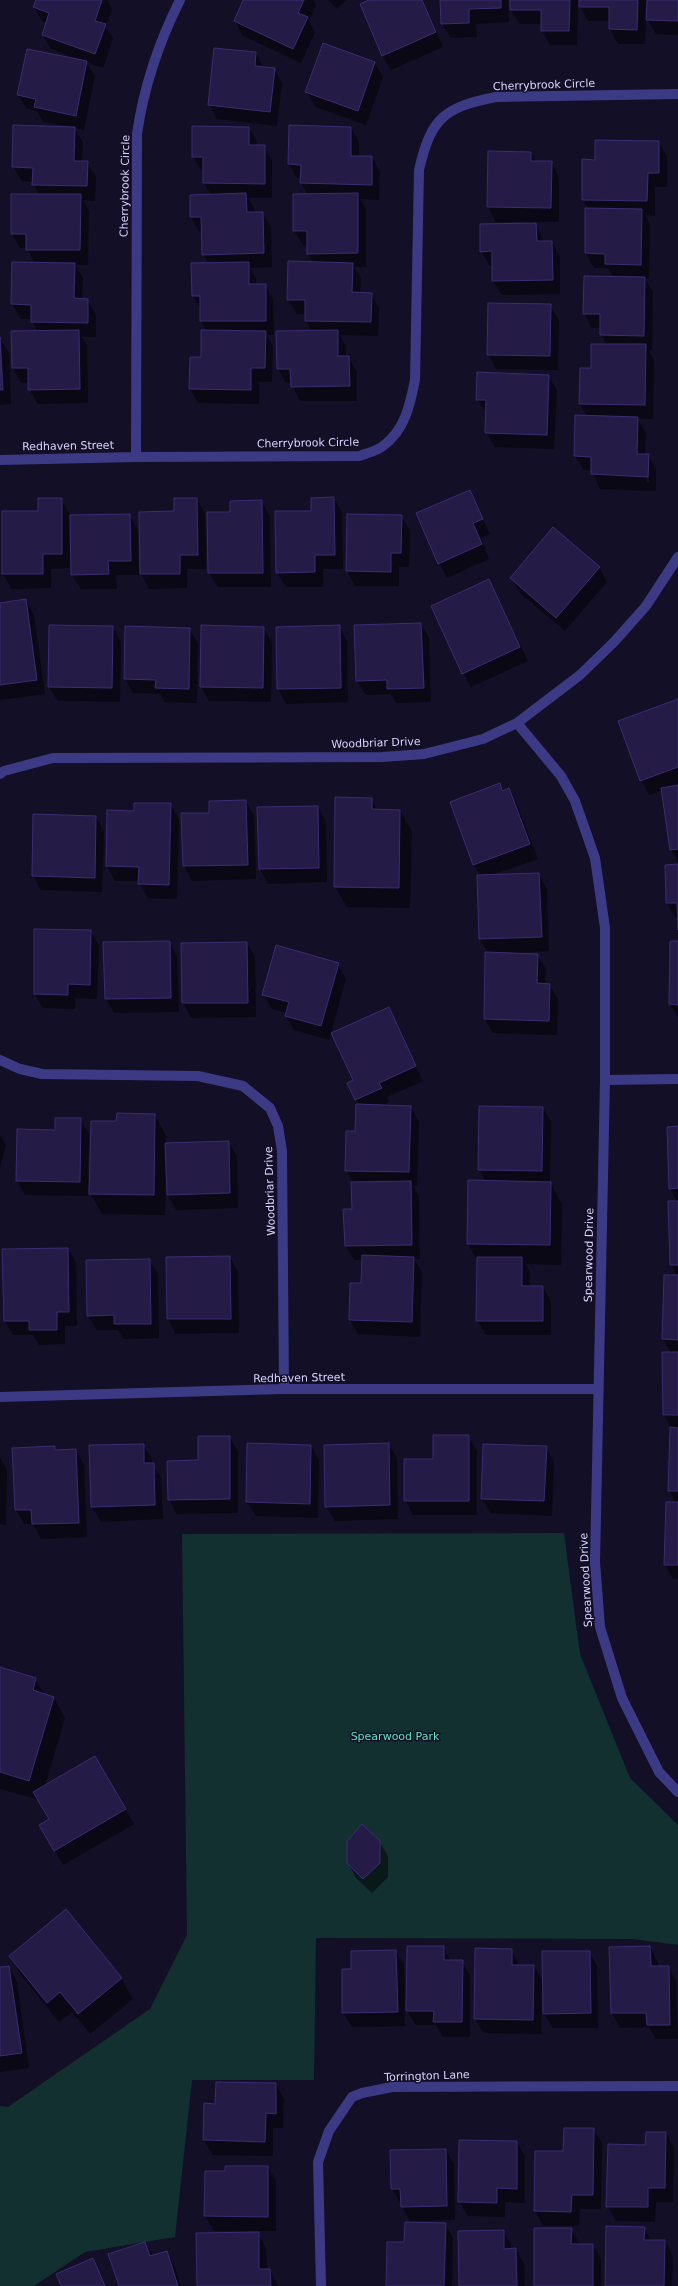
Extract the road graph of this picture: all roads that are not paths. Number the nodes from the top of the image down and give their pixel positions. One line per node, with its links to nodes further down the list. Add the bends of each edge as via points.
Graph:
1 (180, 0): 3 (street, Cherrybrook Circle, via 162,35 144,91 137,134)
2 (678, 94): 3 (street, Cherrybrook Circle, via 496,97 467,103 447,113 433,128 424,148 419,170 415,380 410,405 401,428 383,447 360,456)
3 (136, 457): 4 (street, Redhaven Street)
4 (0, 460)
5 (678, 557): 6 (street, Woodbriar Drive, via 646,606 614,642 580,675)
6 (517, 723): 7 (street, Woodbriar Drive, via 483,739 424,754 382,757 53,758); 10 (street, Spearwood Drive, via 561,776 575,801 595,858 604,928)
7 (0, 774)
8 (0, 1060): 11 (street, Woodbriar Drive, via 20,1069 42,1074 198,1076 242,1086 270,1108 278,1126 282,1151)
9 (678, 1079): 10 (street)
10 (604, 1080): 12 (street, Spearwood Drive)
11 (284, 1389): 12 (street, Redhaven Street); 13 (street, Redhaven Street)
12 (598, 1389): 14 (street, Spearwood Drive, via 595,1562 600,1627 622,1698 659,1772)
13 (0, 1397)
14 (678, 1792)
15 (678, 2086): 16 (street, Torrington Lane, via 392,2087 352,2097 329,2130 318,2162)
16 (321, 2286)

